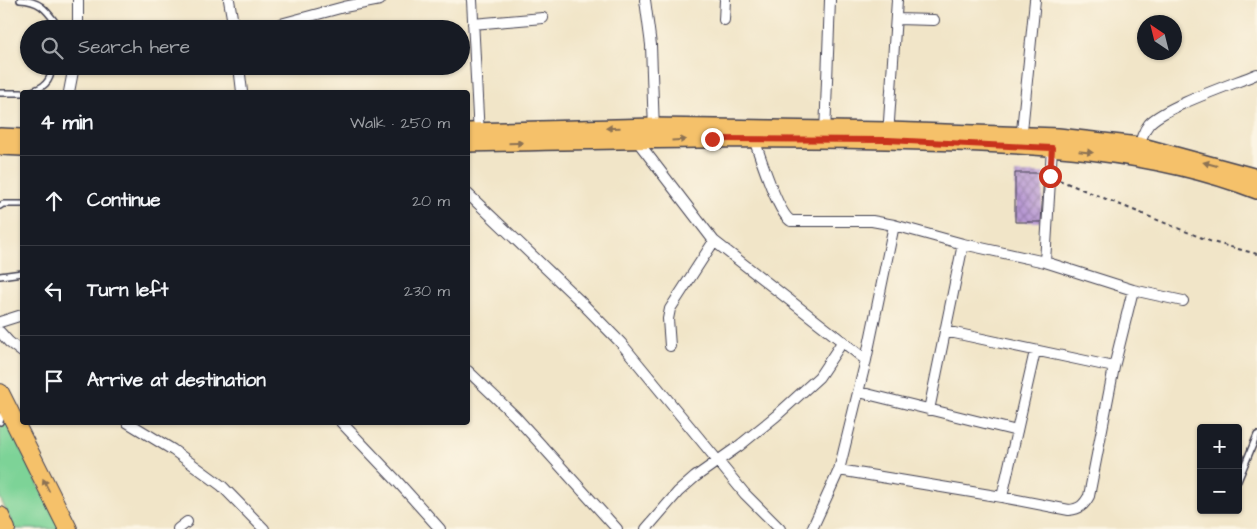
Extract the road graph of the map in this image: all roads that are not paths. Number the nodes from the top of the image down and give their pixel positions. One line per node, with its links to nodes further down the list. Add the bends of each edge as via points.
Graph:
1 (20, 0): 13 (lane, via 30,0 44,7)
2 (78, 0): 14 (street)
3 (230, 0): 15 (street)
4 (380, 0): 16 (street)
5 (472, 0): 19 (street)
6 (645, 0): 30 (street, via 651,45)
7 (726, 0): 17 (street)
8 (830, 0): 31 (street)
9 (897, 0): 12 (street)
10 (1035, 0): 37 (street)
11 (543, 18): 19 (street)
12 (896, 19): 18 (street); 33 (street)
13 (54, 20)
14 (78, 20)
15 (233, 20)
16 (296, 20)
17 (724, 20)
18 (934, 20)
19 (474, 24): 36 (street)
20 (1257, 74): 41 (street, via 1157,118 1146,130)
21 (51, 75): 24 (lane)
22 (72, 75): 25 (street)
23 (240, 75): 26 (street)
24 (42, 90)
25 (69, 90)
26 (242, 90)
27 (0, 93): 28 (lane)
28 (20, 93)
29 (753, 133): 30 (main road); 31 (main road); 47 (street, via 770,184 788,219 872,221)
30 (655, 134): 32 (main road)
31 (825, 134): 33 (main road)
32 (637, 135): 36 (main road); 48 (street)
33 (888, 135): 37 (main road)
34 (0, 136): 35 (main road)
35 (20, 137)
36 (474, 137)
37 (1021, 141): 40 (main road); 41 (main road, via 1058,136)
38 (0, 147): 39 (main road)
39 (20, 148)
40 (1052, 148): 41 (main road, one-way to 41); 50 (street)
41 (1138, 152): 42 (main road, one-way to 41); 43 (main road)
42 (1257, 177)
43 (1257, 191)
44 (470, 196): 74 (street, via 621,343)
45 (20, 204): 46 (lane)
46 (0, 206)
47 (894, 225): 49 (street); 63 (street)
48 (714, 241): 59 (street); 60 (street, via 670,309)
49 (963, 244): 50 (street); 57 (street)
50 (1045, 262): 53 (street)
51 (20, 273): 52 (lane)
52 (0, 276)
53 (1133, 290): 54 (street); 64 (street)
54 (1183, 301)
55 (20, 316): 56 (street)
56 (0, 322)
57 (945, 331): 62 (street); 68 (street)
58 (0, 332): 61 (street)
59 (843, 341): 63 (street); 74 (street, via 819,377)
60 (670, 346)
61 (20, 350)
62 (1035, 351): 64 (street); 72 (street)
63 (866, 360): 66 (street)
64 (1114, 368): 77 (street, via 1089,496 1084,505 1069,510)
65 (470, 373): 85 (street, via 515,416)
66 (858, 392): 68 (street); 75 (street)
67 (1, 395): 69 (lane); 81 (highway, one-way to 67)
68 (929, 410): 72 (street)
69 (0, 422)
70 (132, 425): 83 (street, via 222,486)
71 (344, 425): 84 (street)
72 (1017, 431): 77 (street)
73 (1257, 435): 76 (lane)
74 (718, 461): 86 (street, via 678,492); 87 (street)
75 (839, 470): 77 (street); 88 (street)
76 (1242, 471)
77 (1002, 497)
78 (0, 516): 80 (highway)
79 (187, 522): 82 (street)
80 (6, 529)
81 (68, 529)
82 (178, 529)
83 (264, 529)
84 (440, 529)
85 (618, 529)
86 (646, 529)
87 (780, 529)
88 (812, 529)

